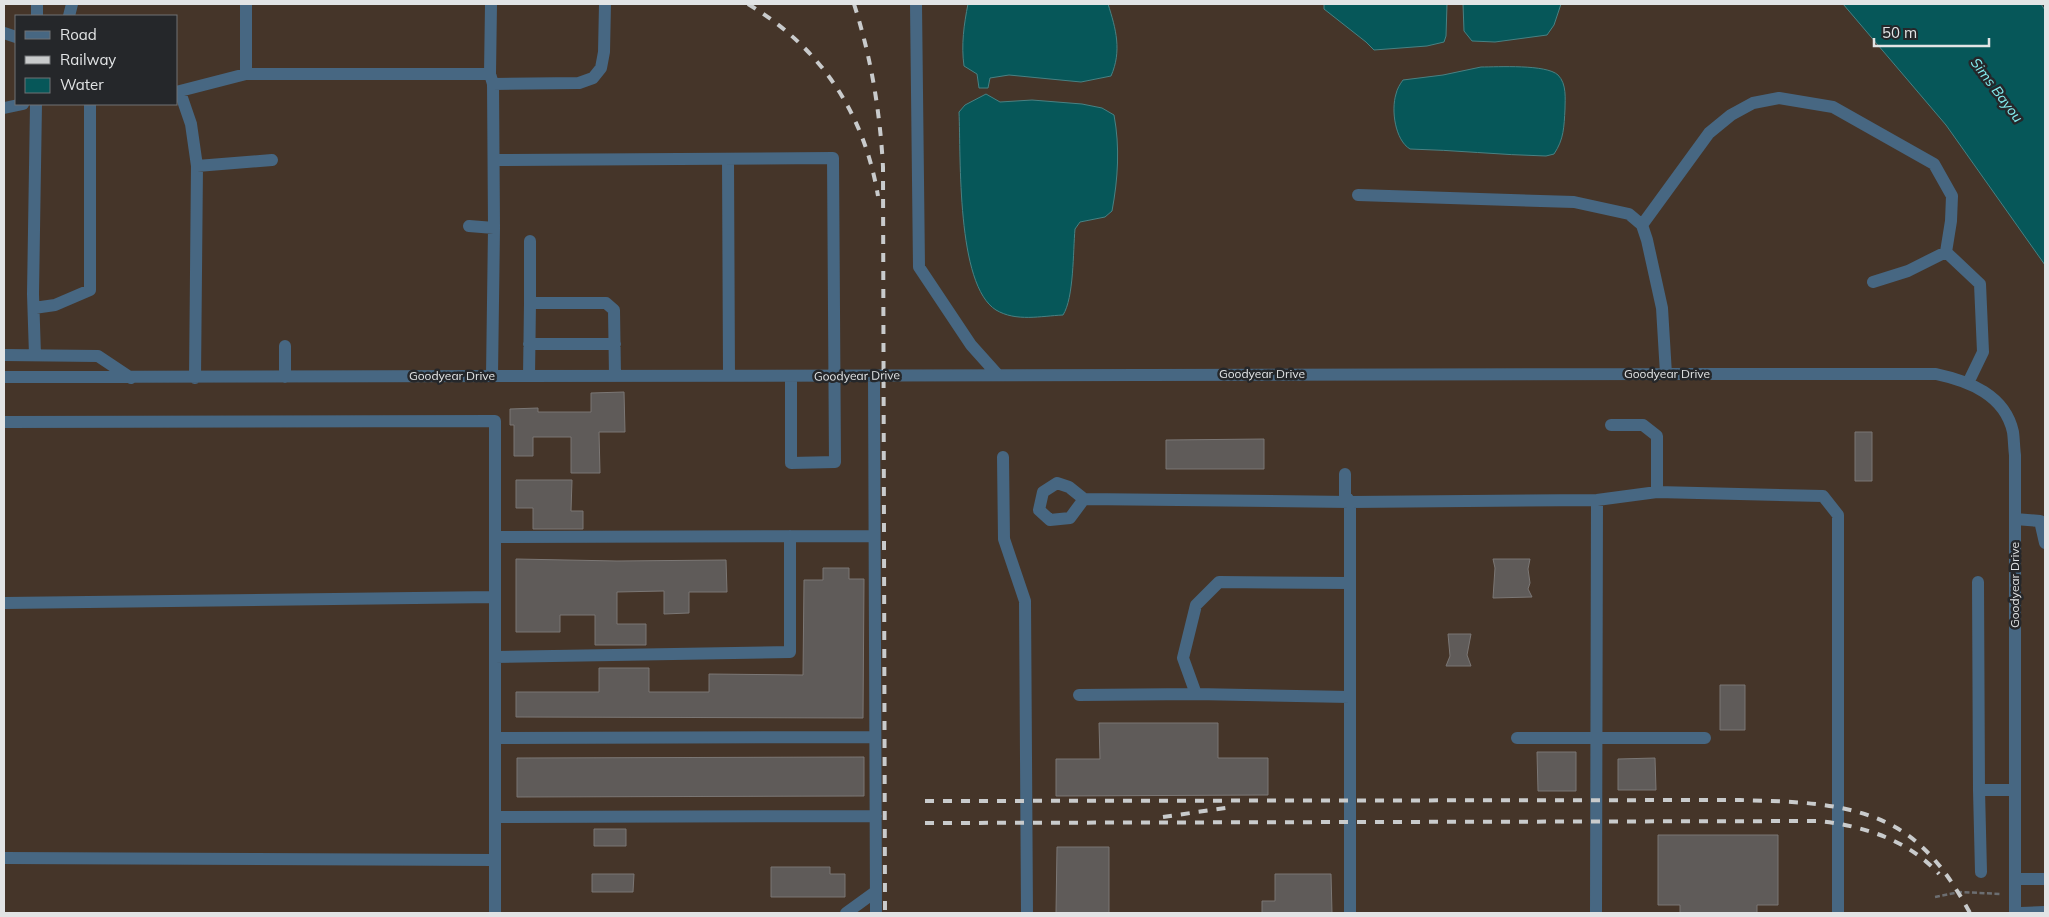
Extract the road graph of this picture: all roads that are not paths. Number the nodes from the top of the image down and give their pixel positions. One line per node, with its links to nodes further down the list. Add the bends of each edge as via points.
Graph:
1 (246, 4): 5 (street)
2 (491, 4): 6 (street)
3 (605, 4): 6 (street, via 604,52 601,68 593,78 579,83)
4 (916, 4): 30 (street, via 919,267 971,345)
5 (246, 74): 6 (street); 7 (street)
6 (491, 79): 14 (street)
7 (178, 92): 15 (street, via 190,124)
8 (18, 105): 11 (street)
9 (36, 105): 24 (street)
10 (90, 105): 24 (street, via 90,290 55,305)
11 (4, 108)
12 (728, 159): 14 (street); 36 (street); 37 (street, via 834,158)
13 (272, 160): 15 (street)
14 (494, 160): 19 (street)
15 (197, 166): 42 (street)
16 (1358, 195): 17 (street, via 1574,202 1629,214)
17 (1642, 225): 21 (street, via 1709,133 1753,103 1779,98 1833,107 1934,164 1952,196); 31 (street, via 1662,308)
18 (469, 226): 19 (street)
19 (494, 228): 33 (street)
20 (530, 241): 23 (street)
21 (1946, 252): 22 (street, via 1908,271); 43 (street, via 1980,284 1983,352)
22 (1873, 282)
23 (530, 303): 25 (street); 26 (street, via 606,303 614,310)
24 (34, 308): 29 (street)
25 (529, 344): 26 (street); 34 (street)
26 (615, 344): 35 (street)
27 (285, 346): 39 (street)
28 (4, 355): 29 (street)
29 (35, 355): 41 (street, via 98,356)
30 (997, 374): 31 (street, Goodyear Drive); 32 (street, Goodyear Drive)
31 (1666, 374): 43 (street, Goodyear Drive, via 1936,374)
32 (874, 375): 37 (street, Goodyear Drive); 54 (street)
33 (492, 376): 34 (street, Goodyear Drive); 39 (street, Goodyear Drive)
34 (529, 376): 35 (street, Goodyear Drive)
35 (615, 376): 36 (street, Goodyear Drive)
36 (729, 376): 40 (street, Goodyear Drive)
37 (834, 376): 40 (street, Goodyear Drive); 40 (street, via 835,462 791,463)
38 (4, 377): 41 (street, Goodyear Drive)
39 (285, 377): 42 (street, Goodyear Drive)
40 (790, 377)
41 (131, 378): 42 (street, Goodyear Drive)
42 (195, 378)
43 (1968, 383): 52 (street, Goodyear Drive, via 1994,398 2006,413 2013,431)
44 (4, 422): 55 (street, via 495,421)
45 (1611, 425): 48 (street, via 1643,425 1657,436)
46 (1003, 457): 84 (street, via 1004,539 1025,601)
47 (1345, 474): 51 (street, via 1345,495)
48 (1657, 492): 50 (street); 87 (street, via 1822,496 1838,515)
49 (1084, 499): 51 (street)
50 (1597, 500): 51 (street); 68 (street)
51 (1350, 502): 58 (street)
52 (2015, 518): 56 (street, via 2040,520); 71 (street, Goodyear Drive)
53 (790, 536): 54 (street); 55 (street); 61 (street, via 790,652)
54 (874, 536): 65 (street)
55 (495, 537): 59 (street)
56 (2045, 543)
57 (1978, 582): 70 (street)
58 (1350, 583): 62 (street, via 1219,582 1196,605 1183,658); 64 (street)
59 (495, 597): 60 (street); 61 (street)
60 (4, 603)
61 (495, 656): 66 (street)
62 (1196, 694): 63 (street); 64 (street)
63 (1079, 695)
64 (1350, 697): 85 (street)
65 (875, 737): 66 (street); 72 (street)
66 (495, 738): 73 (street)
67 (1517, 738): 68 (street)
68 (1597, 738): 69 (street); 86 (street)
69 (1705, 738)
70 (1979, 790): 71 (street); 76 (street)
71 (2015, 790): 78 (street, Goodyear Drive)
72 (876, 816): 73 (street); 79 (street)
73 (495, 817): 75 (street)
74 (4, 858): 75 (street)
75 (495, 860): 81 (street)
76 (1981, 872)
77 (2045, 879): 78 (street)
78 (2016, 880): 88 (street, Goodyear Drive)
79 (876, 892): 82 (street); 83 (street)
80 (2045, 912): 89 (street)
81 (495, 913)
82 (846, 913)
83 (876, 913)
84 (1027, 913)
85 (1350, 913)
86 (1596, 913)
87 (1838, 913)
88 (2015, 913)
89 (2022, 913)

